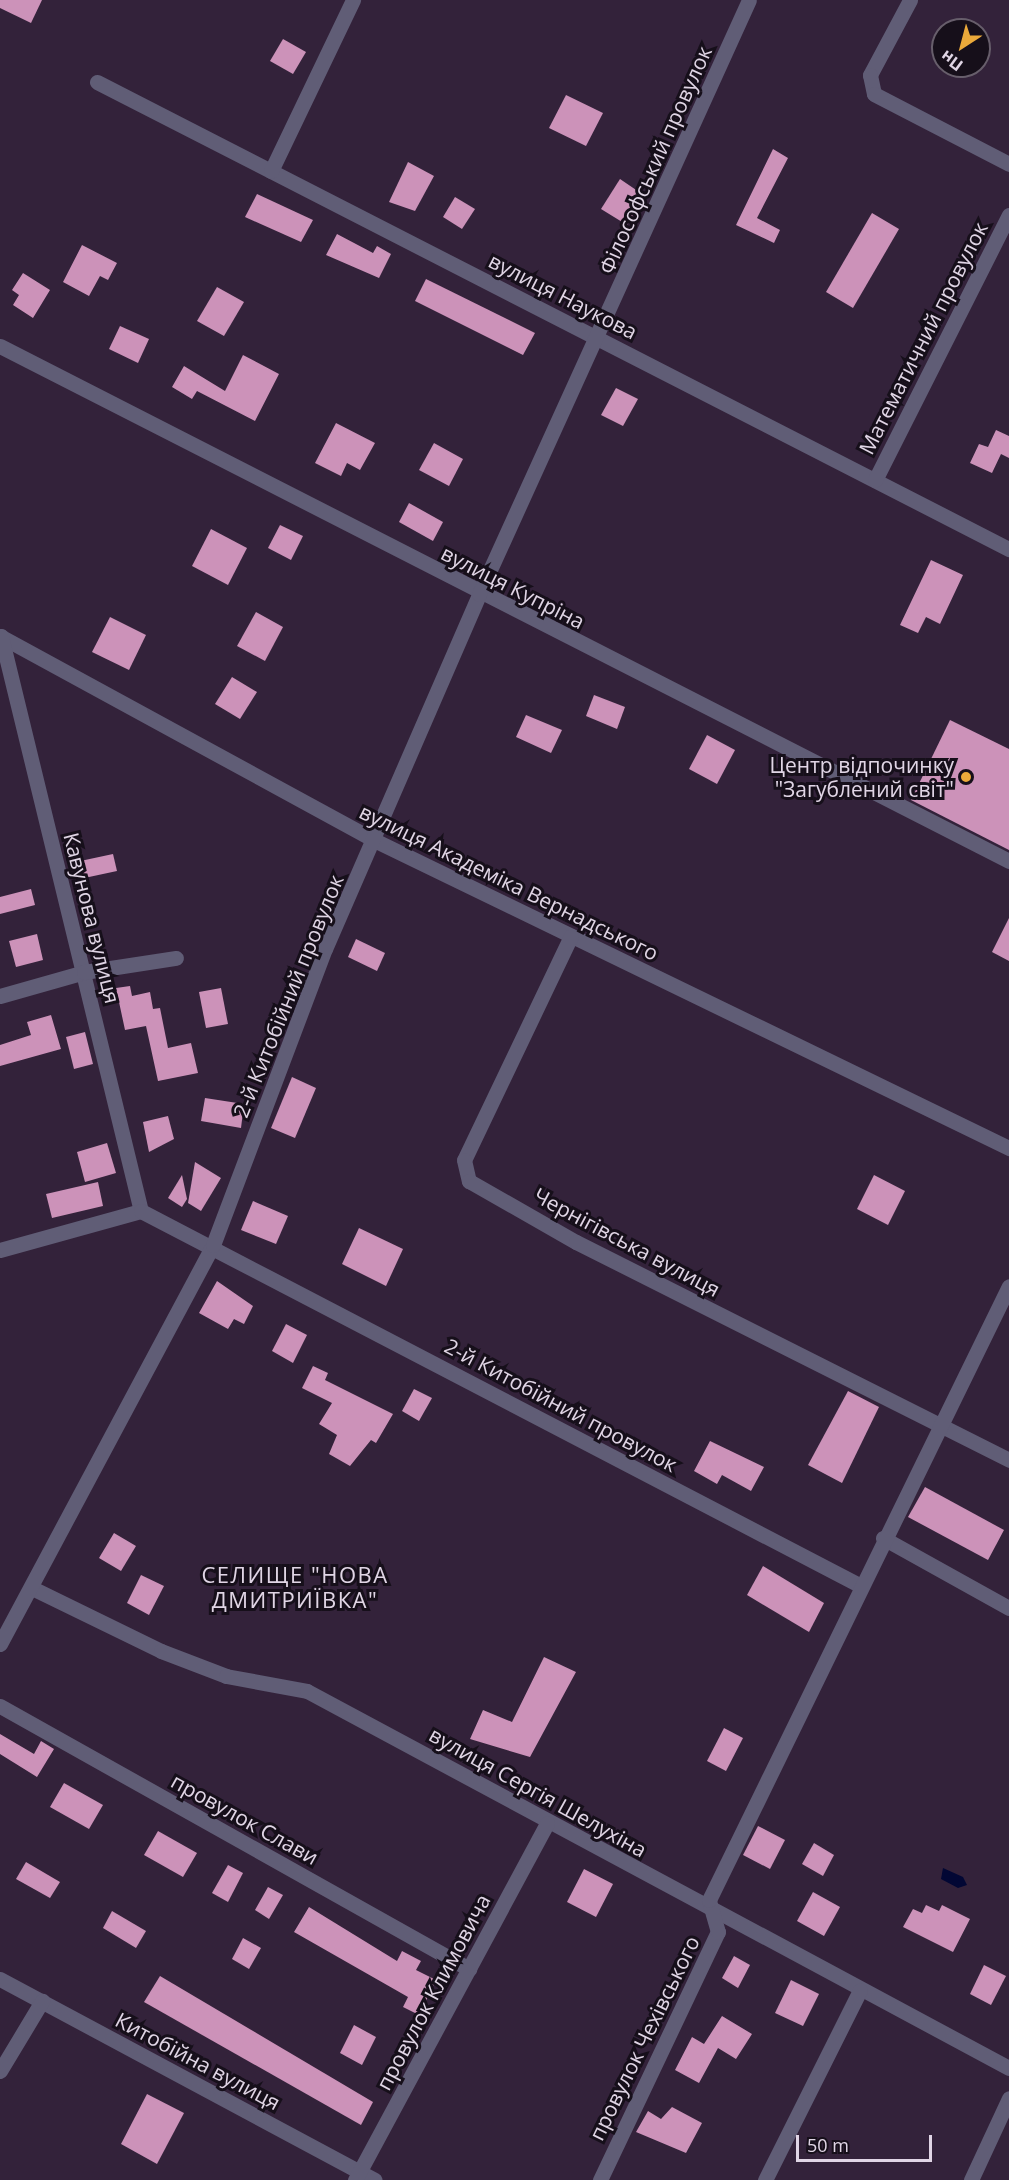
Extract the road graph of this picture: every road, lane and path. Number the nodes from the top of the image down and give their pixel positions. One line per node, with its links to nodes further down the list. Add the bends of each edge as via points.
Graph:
1 (353, 0): 6 (street)
2 (749, 0): 8 (street, Філософський провулок)
3 (910, 0): 5 (street, via 870,75 874,94)
4 (97, 82): 6 (street, вулиця Наукова)
5 (1009, 164)
6 (271, 171): 8 (street, вулиця Наукова)
7 (1009, 215): 10 (street, Математичний провулок)
8 (598, 338): 10 (street, вулиця Наукова); 12 (street, 2-й Китобійний провулок)
9 (0, 346): 12 (street, вулиця Купріна)
10 (875, 480): 11 (street, вулиця Наукова)
11 (1009, 549)
12 (479, 594): 14 (street, 2-й Китобійний провулок); 15 (street, вулиця Купріна)
13 (0, 636): 14 (street, вулиця Академіка Вернадського); 18 (street, Кавунова вулиця)
14 (376, 841): 16 (street, вулиця Академіка Вернадського); 22 (street, 2-й Китобійний провулок, via 325,949)
15 (1009, 861)
16 (571, 936): 20 (street, вулиця Академіка Вернадського); 25 (street, Чернігівська вулиця, via 464,1160 465,1176 576,1242)
17 (176, 958): 18 (street)
18 (84, 972): 19 (street); 21 (street, Кавунова вулиця)
19 (0, 996)
20 (1009, 1148)
21 (141, 1211): 22 (street); 23 (street)
22 (213, 1245): 28 (street, 2-й Китобійний провулок); 29 (street, 2-й Китобійний провулок)
23 (0, 1250)
24 (1009, 1286): 25 (street, провулок Чехівського)
25 (939, 1429): 26 (street, Чернігівська вулиця); 27 (street, провулок Чехівського)
26 (1009, 1460)
27 (883, 1538): 28 (street, провулок Чехівського); 30 (street)
28 (859, 1585): 34 (street, провулок Чехівського, via 709,1900)
29 (33, 1588): 31 (street, 2-й Китобійний провулок); 33 (street, вулиця Сергія Шелухіна, via 160,1652 226,1676 308,1690)
30 (1009, 1608)
31 (0, 1644)
32 (0, 1706): 35 (street, провулок Слави)
33 (547, 1823): 34 (street, вулиця Сергія Шелухіна); 35 (street, провулок Климовича)
34 (713, 1913): 37 (street, вулиця Сергія Шелухіна); 44 (street, провулок Чехівського, via 718,1932)
35 (469, 1969): 42 (street, провулок Климовича)
36 (0, 1979): 38 (street, Китобійна вулиця)
37 (860, 1990): 39 (street, вулиця Сергія Шелухіна); 45 (street)
38 (42, 2001): 40 (street); 42 (street, Китобійна вулиця)
39 (1009, 2068)
40 (0, 2071)
41 (1009, 2098): 46 (street)
42 (358, 2176): 43 (street, Китобійна вулиця)
43 (375, 2180)
44 (600, 2180)
45 (765, 2180)
46 (971, 2180)

